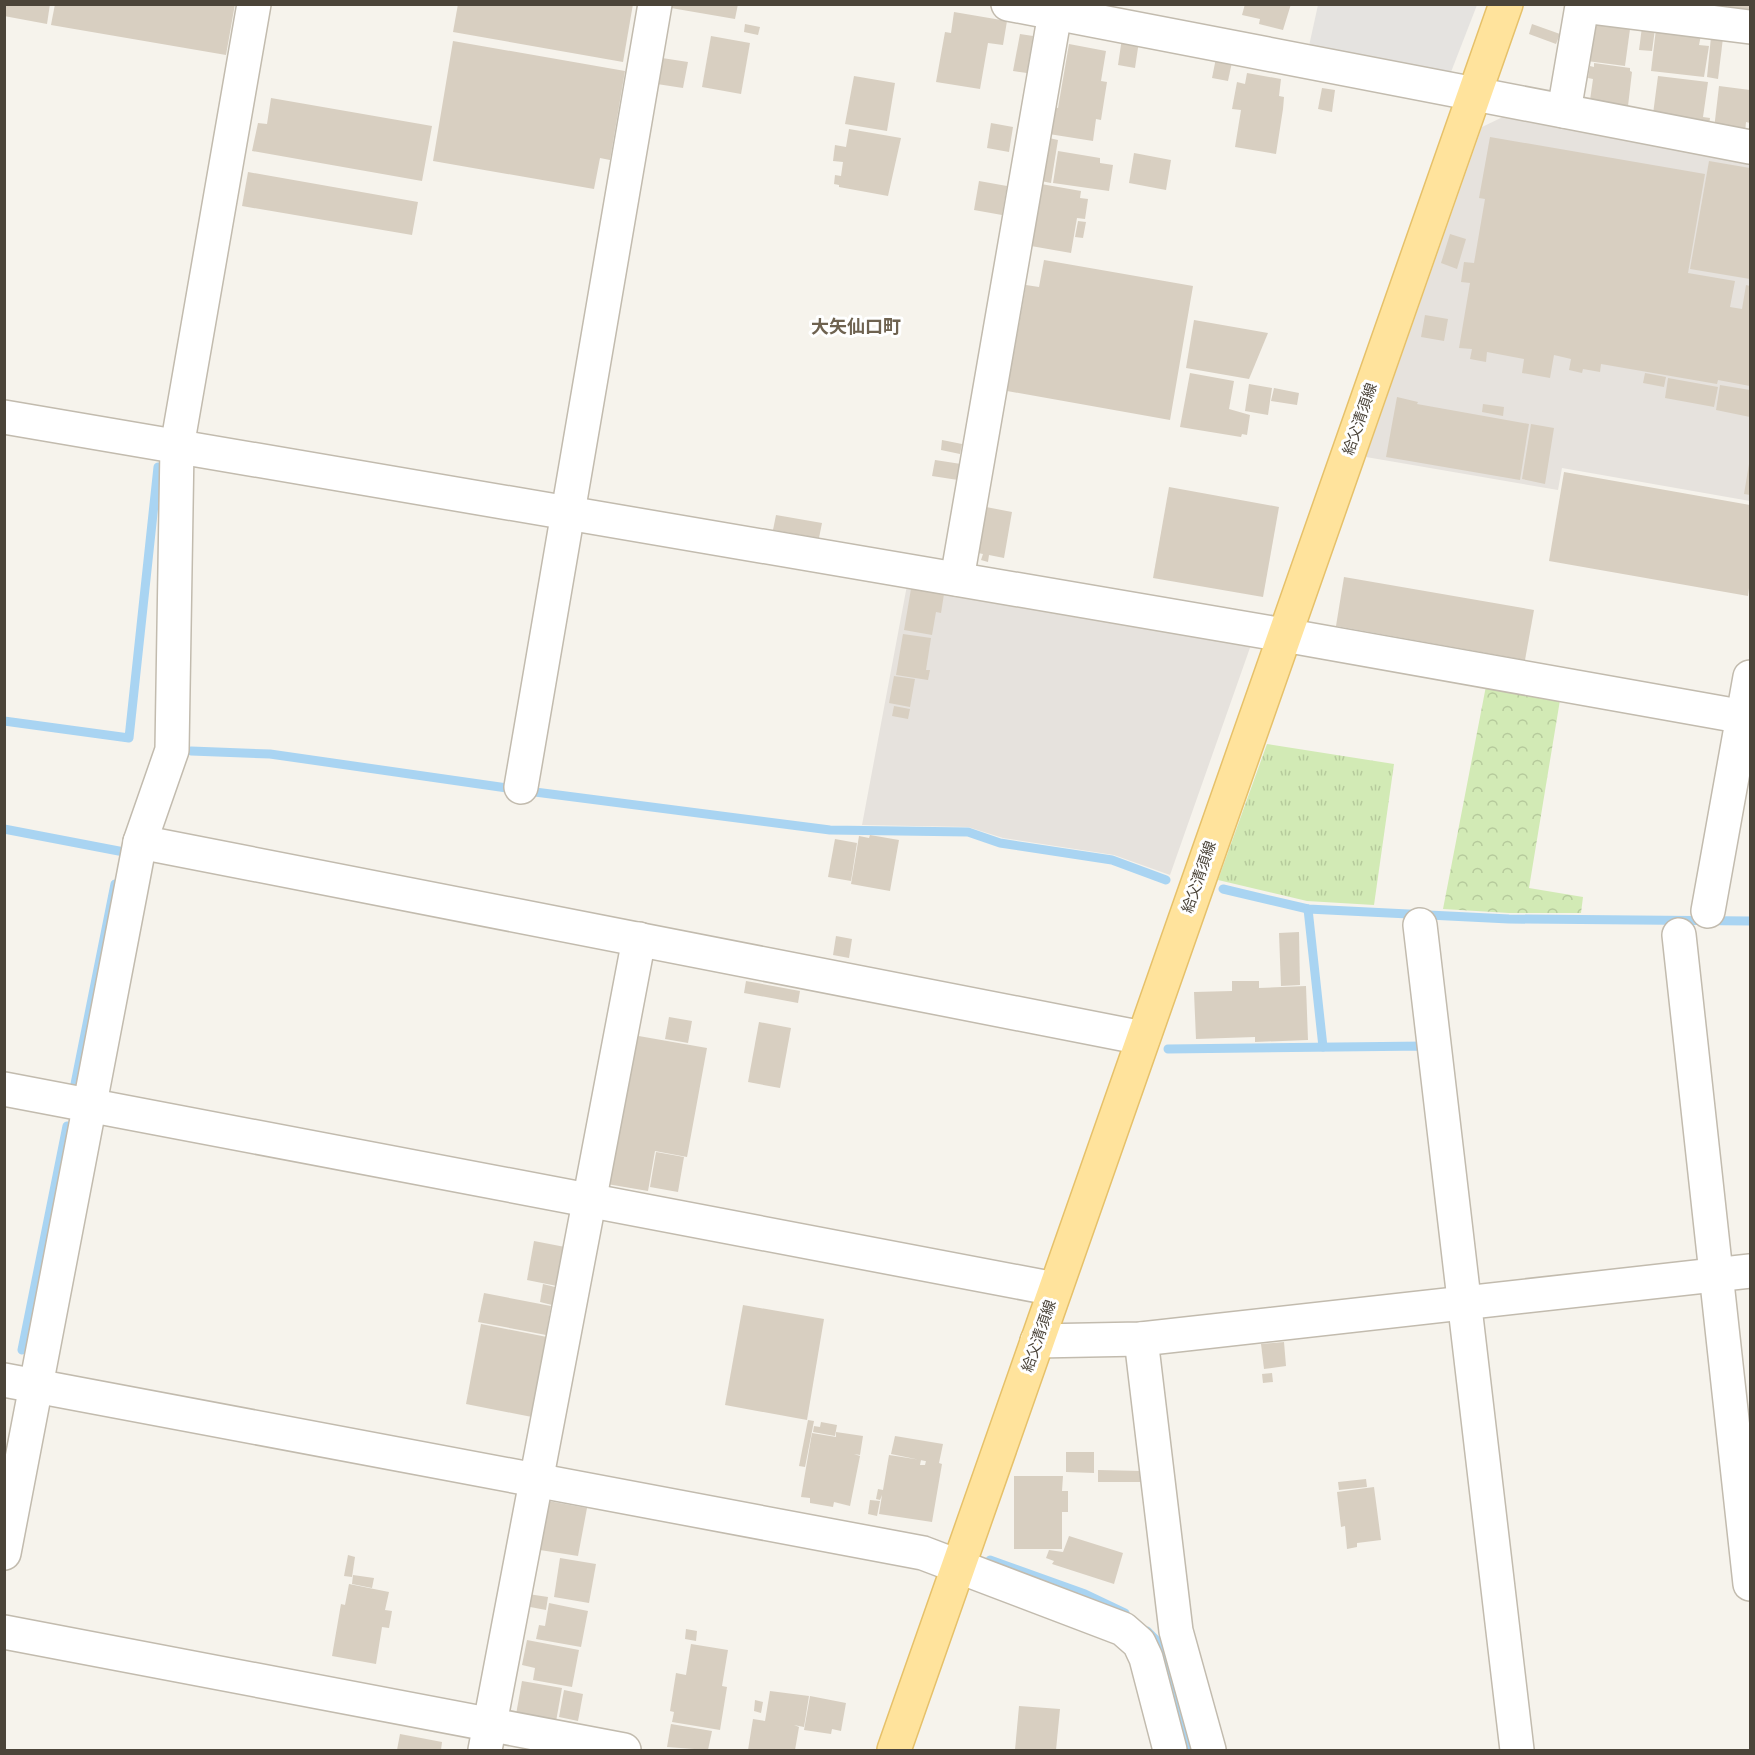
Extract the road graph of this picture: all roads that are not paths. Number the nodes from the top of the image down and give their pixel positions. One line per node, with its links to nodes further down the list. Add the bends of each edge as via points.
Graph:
1 (254, 4): 11 (street)
2 (655, 4): 12 (street)
3 (1008, 4): 5 (street)
4 (1506, 4): 7 (main road, 給父清須線)
5 (1054, 13): 7 (street); 13 (street)
6 (1750, 27): 8 (street, via 1581,6)
7 (1474, 94): 8 (street); 14 (main road, 給父清須線)
8 (1564, 111): 9 (street)
9 (1750, 147)
10 (4, 417): 11 (street)
11 (177, 447): 12 (street); 18 (street, via 172,750)
12 (568, 513): 13 (street); 17 (street)
13 (957, 579): 14 (street)
14 (1284, 635): 16 (street); 23 (main road, 給父清須線)
15 (1750, 677): 16 (street)
16 (1747, 718): 19 (street)
17 (521, 787)
18 (140, 842): 22 (street); 25 (street)
19 (1708, 911)
20 (1420, 925): 30 (street)
21 (1679, 934): 28 (street)
22 (639, 939): 23 (street); 26 (street)
23 (1143, 1038): 29 (main road, 給父清須線)
24 (4, 1089): 25 (street)
25 (90, 1106): 26 (street); 33 (street)
26 (591, 1201): 29 (street); 35 (street)
27 (1750, 1271): 28 (street)
28 (1716, 1275): 30 (street); 38 (street)
29 (1055, 1289): 32 (main road, 給父清須線)
30 (1464, 1302): 31 (street); 45 (street)
31 (1141, 1339): 32 (street); 44 (street, via 1176,1631)
32 (1037, 1341): 37 (main road, 給父清須線)
33 (38, 1377): 34 (street); 35 (street); 36 (street)
34 (4, 1380)
35 (539, 1471): 37 (street, via 923,1553); 40 (street)
36 (4, 1553)
37 (958, 1566): 42 (main road, 給父清須線); 43 (street, via 1123,1629 1139,1643 1146,1658)
38 (1750, 1584)
39 (4, 1632): 40 (street)
40 (487, 1737): 41 (street)
41 (624, 1750)
42 (894, 1750)
43 (1170, 1750)
44 (1209, 1750)
45 (1517, 1750)

